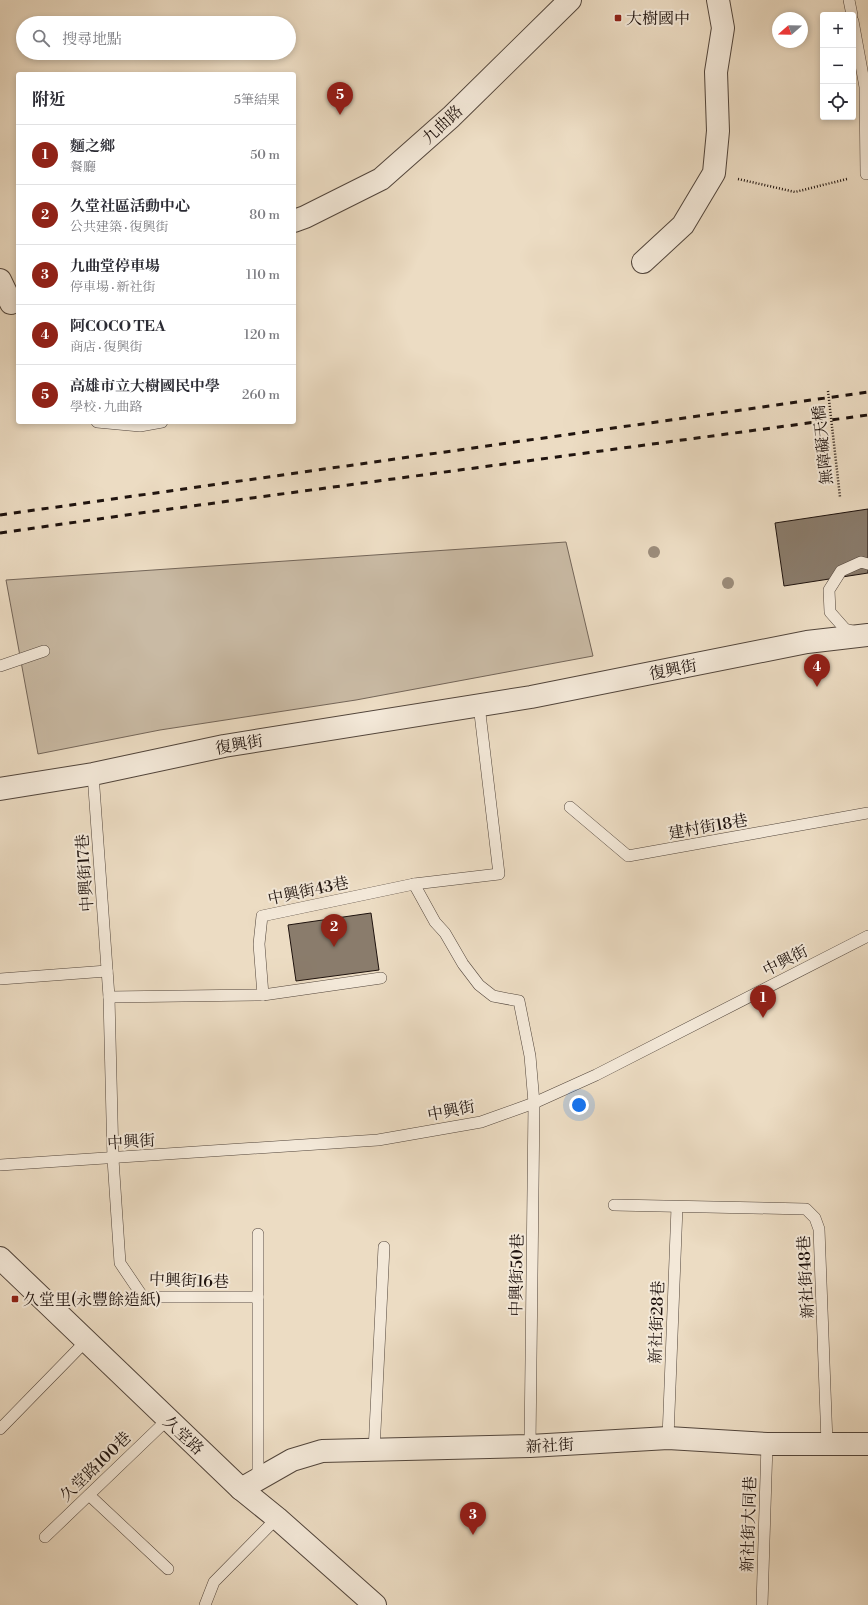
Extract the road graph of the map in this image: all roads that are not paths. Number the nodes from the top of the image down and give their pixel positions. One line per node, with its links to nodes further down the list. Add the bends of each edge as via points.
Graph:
1 (570, 0): 7 (street, 九曲路, via 451,117 382,179)
2 (718, 0): 8 (street, via 723,28 716,72 718,131 714,173 684,225)
3 (849, 0): 4 (lane)
4 (851, 12)
5 (856, 38): 6 (lane, via 865,87)
6 (866, 174)
7 (296, 220)
8 (643, 262)
9 (0, 280): 10 (street)
10 (12, 305)
11 (118, 424): 12 (lane)
12 (151, 424)
13 (868, 564): 14 (lane, via 861,562 841,571 829,590 830,612 845,629)
14 (868, 636): 17 (street, 復興街, via 807,642 531,697)
15 (44, 651): 16 (lane)
16 (0, 666)
17 (478, 705): 18 (street, 復興街, via 224,746); 22 (lane, via 499,874)
18 (93, 774): 19 (street, 復興街); 24 (lane, 中興街17巷)
19 (0, 789)
20 (570, 807): 21 (lane, 建村街18巷, via 628,856)
21 (868, 813)
22 (414, 884): 27 (lane, 中興街43巷, via 262,916 259,944); 29 (lane, 中興街50巷, via 435,922 479,984 493,996 519,1001 530,1056)
23 (868, 936): 29 (lane, 中興街, via 596,1075)
24 (107, 970): 26 (lane); 28 (lane, 中興街17巷)
25 (381, 978): 27 (lane)
26 (0, 979)
27 (263, 995): 28 (lane)
28 (108, 997): 30 (lane, 中興街17巷)
29 (534, 1103): 30 (lane, 中興街, via 481,1122 378,1140); 45 (lane, 中興街50巷)
30 (113, 1158): 31 (lane, 中興街); 37 (lane, 中興街16巷, via 120,1263 143,1297)
31 (0, 1165)
32 (614, 1205): 33 (lane, 新社街48巷)
33 (677, 1207): 41 (lane, 新社街28巷); 42 (lane, 新社街48巷, via 806,1209 815,1218 819,1230)
34 (258, 1234): 37 (lane)
35 (384, 1246): 46 (lane)
36 (0, 1259): 38 (street, 久堂路)
37 (258, 1297): 47 (lane)
38 (86, 1341): 39 (street, 久堂路); 40 (lane)
39 (167, 1420): 47 (street, 久堂路); 48 (lane, 久堂路100巷)
40 (0, 1429)
41 (668, 1438): 43 (street, 新社街); 45 (street, 新社街)
42 (827, 1443): 43 (street, 新社街); 44 (street, 新社街)
43 (767, 1444): 54 (lane, 新社街大同巷)
44 (868, 1444)
45 (530, 1446): 46 (street, 新社街)
46 (374, 1451): 47 (street, 新社街, via 322,1451 292,1460)
47 (249, 1484): 49 (street, 久堂路)
48 (89, 1495): 50 (lane, 久堂路100巷); 51 (lane)
49 (277, 1518): 52 (lane, via 214,1582); 53 (street, 久堂路)
50 (45, 1536)
51 (168, 1569)
52 (205, 1605)
53 (375, 1605)
54 (762, 1605)

